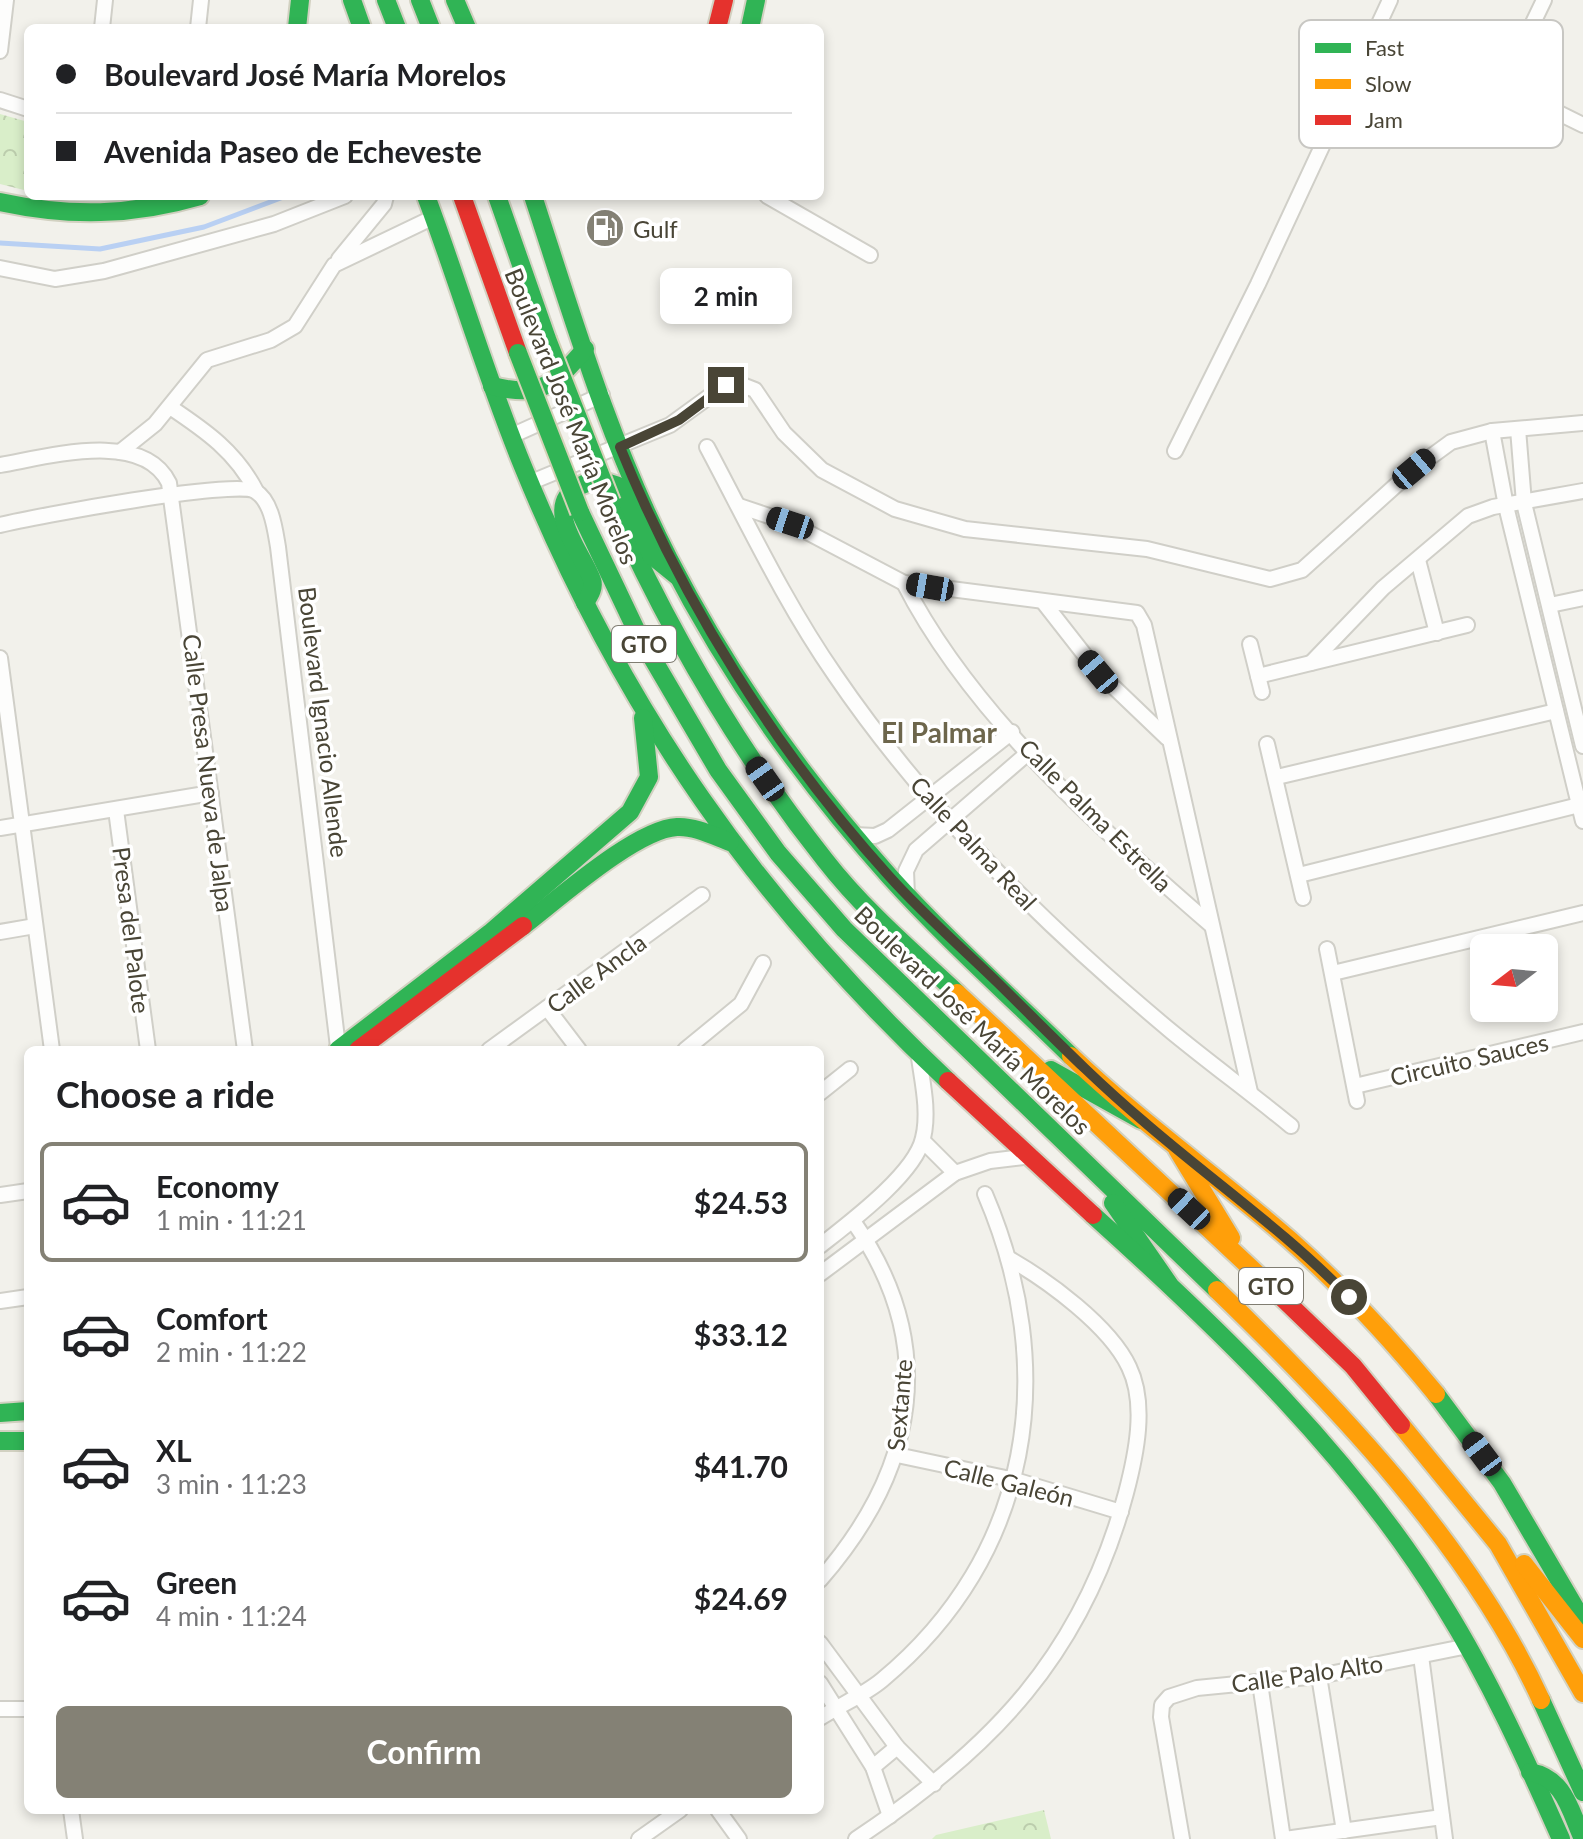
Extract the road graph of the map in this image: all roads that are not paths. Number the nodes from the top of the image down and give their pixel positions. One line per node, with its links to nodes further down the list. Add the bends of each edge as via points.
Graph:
1 (6, 0): 24 (street)
2 (105, 0): 15 (street)
3 (201, 0): 16 (street)
4 (300, 0): 17 (street)
5 (352, 0): 18 (street)
6 (386, 0): 19 (street)
7 (420, 0): 20 (street)
8 (455, 0): 21 (street)
9 (724, 0): 22 (street)
10 (756, 0): 23 (street)
11 (1390, 0): 13 (street)
12 (1544, 0): 14 (street)
13 (1381, 20)
14 (1535, 20)
15 (102, 24)
16 (198, 24)
17 (297, 24)
18 (361, 24)
19 (395, 24)
20 (429, 24)
21 (465, 24)
22 (718, 24)
23 (751, 24)
24 (0, 51)
25 (0, 100): 26 (street)
26 (24, 108)
27 (1563, 115): 28 (street)
28 (1583, 125)
29 (1321, 148): 52 (street)
30 (182, 200): 37 (street, via 113,215 63,214)
31 (335, 200): 41 (street, via 274,224 104,271 55,279)
32 (385, 200): 40 (street)
33 (463, 200): 128 (street, Boulevard José María Morelos / GTO, bridge, via 580,512 637,632 718,770 816,898)
34 (498, 200): 119 (street, Boulevard José María Morelos / GTO, bridge, via 611,502 706,690 800,828 846,885)
35 (534, 200): 42 (street, Boulevard José María Morelos)
36 (774, 200): 39 (street)
37 (0, 202)
38 (430, 205): 40 (street); 43 (street)
39 (870, 255)
40 (334, 265): 45 (street, via 295,326 271,340 207,360)
41 (0, 268)
42 (585, 349): 43 (street, via 562,378 540,392 521,395); 44 (street, Boulevard José María Morelos)
43 (492, 386): 49 (street)
44 (602, 395): 49 (street); 50 (street, Boulevard José María Morelos)
45 (170, 407): 53 (street); 56 (street, Boulevard Ignacio Allende, via 223,445 242,464)
46 (1583, 423): 47 (street)
47 (1518, 429): 48 (street); 59 (street)
48 (1492, 431): 50 (street, via 1463,436 1439,449 1302,570 1270,579 1147,549 965,529 895,509 815,464 784,433 755,390 744,384 721,388 679,420); 61 (street)
49 (511, 436): 55 (street)
50 (620, 447): 55 (street); 64 (street, Boulevard José María Morelos)
51 (707, 447): 60 (street, Calle Palma Real)
52 (1175, 451)
53 (120, 452): 54 (street, via 97,450); 58 (street, via 159,466)
54 (0, 465)
55 (529, 483): 67 (street)
56 (256, 491): 58 (street, via 244,487); 112 (street, Boulevard Ignacio Allende, via 271,516 278,547)
57 (1583, 491): 59 (street)
58 (173, 496): 62 (street); 86 (street, Calle Presa Nueva de Jalpa)
59 (1524, 503): 61 (street); 69 (street)
60 (739, 506): 65 (street, via 790,523); 87 (street, Calle Palma Real, via 792,608 834,674)
61 (1506, 506): 63 (street, via 1468,516); 78 (street)
62 (0, 525)
63 (1418, 560): 71 (street); 74 (street, via 1383,588)
64 (680, 578): 67 (street, via 651,555 622,488 612,482 584,484 562,503 563,518 592,580); 94 (street, Boulevard José María Morelos, via 751,695)
65 (904, 583): 68 (street); 80 (street, Calle Palma Estrella, via 942,646)
66 (1583, 598): 69 (street)
67 (585, 603): 79 (street)
68 (1044, 603): 81 (street, via 1098,672); 81 (street, via 1137,613 1144,625)
69 (1550, 605): 77 (street)
70 (1467, 625): 71 (street)
71 (1437, 633): 74 (street)
72 (1250, 644): 75 (street)
73 (0, 658): 92 (street)
74 (1311, 663): 75 (street)
75 (1258, 676): 76 (street)
76 (1262, 692)
77 (1577, 695): 83 (street)
78 (1556, 711): 85 (street); 88 (street)
79 (643, 712): 95 (street); 113 (street, Boulevard Ignacio Allende, via 652,773 646,792 630,812 490,933)
80 (1012, 732): 84 (street, Calle Palma Estrella); 87 (street)
81 (1167, 738): 101 (street)
82 (1267, 744): 85 (street)
83 (1583, 746)
84 (1029, 752): 90 (street); 101 (street, Calle Palma Estrella, via 1145,868)
85 (1277, 777): 96 (street)
86 (211, 793): 89 (street); 111 (street, Calle Presa Nueva de Jalpa)
87 (930, 798): 90 (street, Calle Palma Real); 94 (street, via 882,834)
88 (1581, 804): 91 (street); 96 (street)
89 (116, 810): 92 (street); 110 (street, Presa del Palote)
90 (949, 820): 98 (street, via 911,856); 122 (street, Calle Palma Real, via 1081,953)
91 (1583, 821)
92 (22, 824): 93 (street); 102 (street)
93 (0, 828)
94 (854, 835): 98 (street, Boulevard José María Morelos)
95 (732, 842): 114 (street, via 694,826 676,825 633,844); 118 (street, via 800,930)
96 (1299, 875): 99 (street)
97 (702, 895): 107 (street, Calle Ancla)
98 (907, 895): 123 (street, Boulevard José María Morelos)
99 (1303, 898)
100 (1583, 913): 106 (street)
101 (1211, 925): 122 (street)
102 (35, 926): 103 (street); 109 (street)
103 (0, 932)
104 (1327, 949): 106 (street, Circuito Sauces)
105 (763, 963): 117 (street, via 741,1004)
106 (1333, 973): 108 (street, Circuito Sauces, via 1356,1093)
107 (547, 1008): 115 (street, Calle Ancla); 116 (street)
108 (1583, 1032)
109 (51, 1046)
110 (147, 1046)
111 (244, 1046)
112 (338, 1046)
113 (341, 1046)
114 (363, 1046)
115 (495, 1046)
116 (576, 1046)
117 (690, 1046)
118 (918, 1049): 125 (street); 127 (street)
119 (1018, 1053): 123 (street); 137 (street, Boulevard José María Morelos / GTO)
120 (850, 1069): 121 (street)
121 (824, 1090)
122 (1250, 1092): 124 (street, Calle Palma Real)
123 (1141, 1120): 126 (street, Boulevard José María Morelos)
124 (1291, 1126)
125 (923, 1141): 129 (street); 133 (street, via 896,1181)
126 (1177, 1149): 137 (street); 151 (street, Boulevard José María Morelos, via 1249,1204 1331,1278 1430,1384 1523,1515)
127 (1032, 1156): 129 (street, via 990,1161); 139 (street)
128 (1085, 1162): 139 (street); 169 (street, Boulevard José María Morelos / GTO, via 1379,1456 1472,1581 1535,1687)
129 (955, 1173): 134 (street)
130 (24, 1192): 132 (street)
131 (985, 1194): 136 (street)
132 (0, 1195)
133 (853, 1221): 134 (street, Sextante); 135 (street)
134 (866, 1240): 138 (street); 146 (street, Sextante, via 889,1280 904,1341 906,1381)
135 (824, 1243)
136 (1008, 1258): 148 (street, via 1023,1325 1025,1383 1025,1429); 149 (street, via 1053,1287 1099,1329 1131,1370 1138,1417)
137 (1244, 1260): 147 (street, Boulevard José María Morelos / GTO, via 1353,1366)
138 (824, 1271)
139 (1169, 1284): 153 (street, via 1328,1451 1396,1538)
140 (24, 1298): 141 (street)
141 (0, 1301)
142 (24, 1411): 143 (street)
143 (0, 1413)
144 (0, 1441): 145 (street)
145 (24, 1441)
146 (897, 1455): 148 (street, Calle Galeón); 150 (street, Sextante, via 850,1546)
147 (1444, 1476): 152 (street); 159 (street, Boulevard José María Morelos / GTO, via 1498,1544)
148 (1015, 1480): 149 (street, Calle Galeón); 160 (street, via 985,1556 964,1591 932,1633 880,1682)
149 (1121, 1512): 168 (street, via 1090,1594 1031,1690)
150 (824, 1575)
151 (1583, 1621)
152 (1583, 1639)
153 (1468, 1646): 155 (street, Calle Palo Alto); 167 (street)
154 (824, 1649): 160 (street)
155 (1421, 1656): 156 (street, Calle Palo Alto); 174 (street)
156 (1319, 1676): 157 (street, Calle Palo Alto); 175 (street)
157 (1260, 1683): 180 (street, Calle Palo Alto, via 1177,1693 1162,1705); 181 (street)
158 (824, 1689): 161 (street)
159 (1583, 1693)
160 (857, 1695): 161 (street); 165 (street)
161 (836, 1707): 164 (street); 166 (street)
162 (0, 1709): 163 (street)
163 (24, 1709)
164 (824, 1715)
165 (897, 1747): 166 (street); 168 (street)
166 (873, 1767): 173 (street)
167 (1530, 1772): 183 (street); 184 (street, via 1555,1779)
168 (934, 1784): 173 (street)
169 (1583, 1792)
170 (72, 1814): 176 (street)
171 (674, 1814): 177 (street)
172 (721, 1814): 178 (street)
173 (890, 1816): 179 (street)
174 (1442, 1817): 175 (street); 182 (street)
175 (1344, 1831): 181 (street)
176 (75, 1839)
177 (639, 1839)
178 (739, 1839)
179 (856, 1839)
180 (1182, 1839)
181 (1284, 1839)
182 (1445, 1839)
183 (1561, 1839)
184 (1583, 1839)

